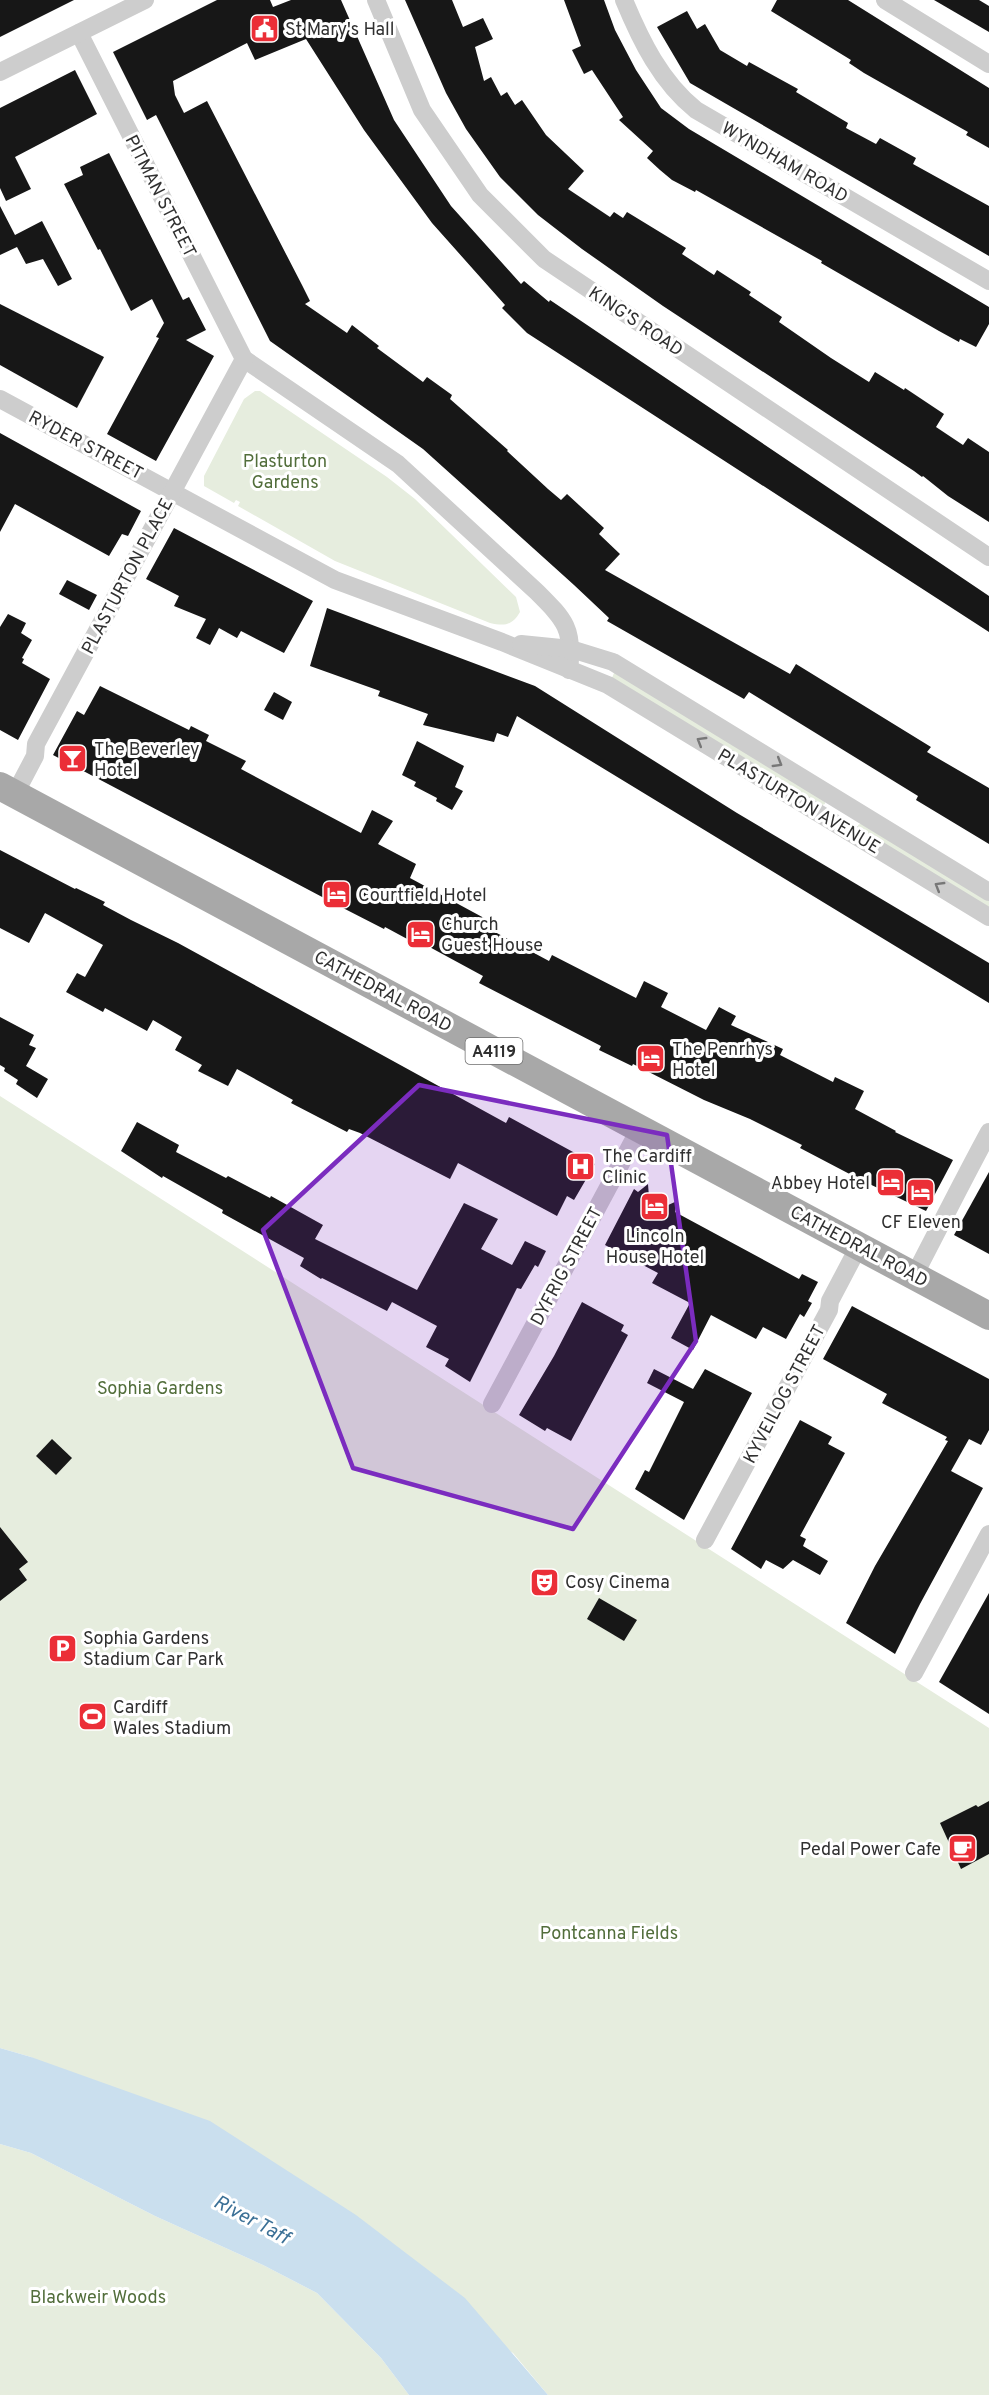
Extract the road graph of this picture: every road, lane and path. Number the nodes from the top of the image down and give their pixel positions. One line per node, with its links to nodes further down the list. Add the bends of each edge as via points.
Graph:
1 (145, 0): 5 (street)
2 (376, 0): 12 (street, KING'S ROAD, via 422,110 480,195 544,259)
3 (624, 0): 8 (street, WYNDHAM ROAD, via 669,83 696,110)
4 (885, 0): 6 (street)
5 (79, 33): 7 (street); 9 (street, PITMAN STREET)
6 (989, 64)
7 (0, 72)
8 (989, 281)
9 (244, 359): 11 (street, PLASTURTON PLACE); 14 (street, via 398,464 551,607 567,629)
10 (0, 399): 11 (street, RYDER STREET)
11 (172, 491): 13 (street, via 335,580); 16 (street, PLASTURTON PLACE, via 36,744 35,756)
12 (989, 557)
13 (502, 642): 14 (street); 15 (street)
14 (571, 649): 15 (street); 17 (street, PLASTURTON AVENUE, one-way to 17, via 620,667)
15 (569, 670): 18 (street, PLASTURTON AVENUE, one-way to 15, via 608,686)
16 (7, 790): 19 (main road, CATHEDRAL ROAD / A4119)
17 (989, 892)
18 (989, 916)
19 (640, 1128): 21 (main road, CATHEDRAL ROAD / A4119); 24 (street, DYFRIG STREET)
20 (989, 1132): 22 (street)
21 (859, 1246): 22 (main road, CATHEDRAL ROAD / A4119); 26 (street, KYVEILOG STREET, via 829,1310)
22 (914, 1276): 23 (main road, CATHEDRAL ROAD / A4119)
23 (989, 1316)
24 (492, 1404)
25 (989, 1534): 27 (street)
26 (705, 1540)
27 (914, 1673)

